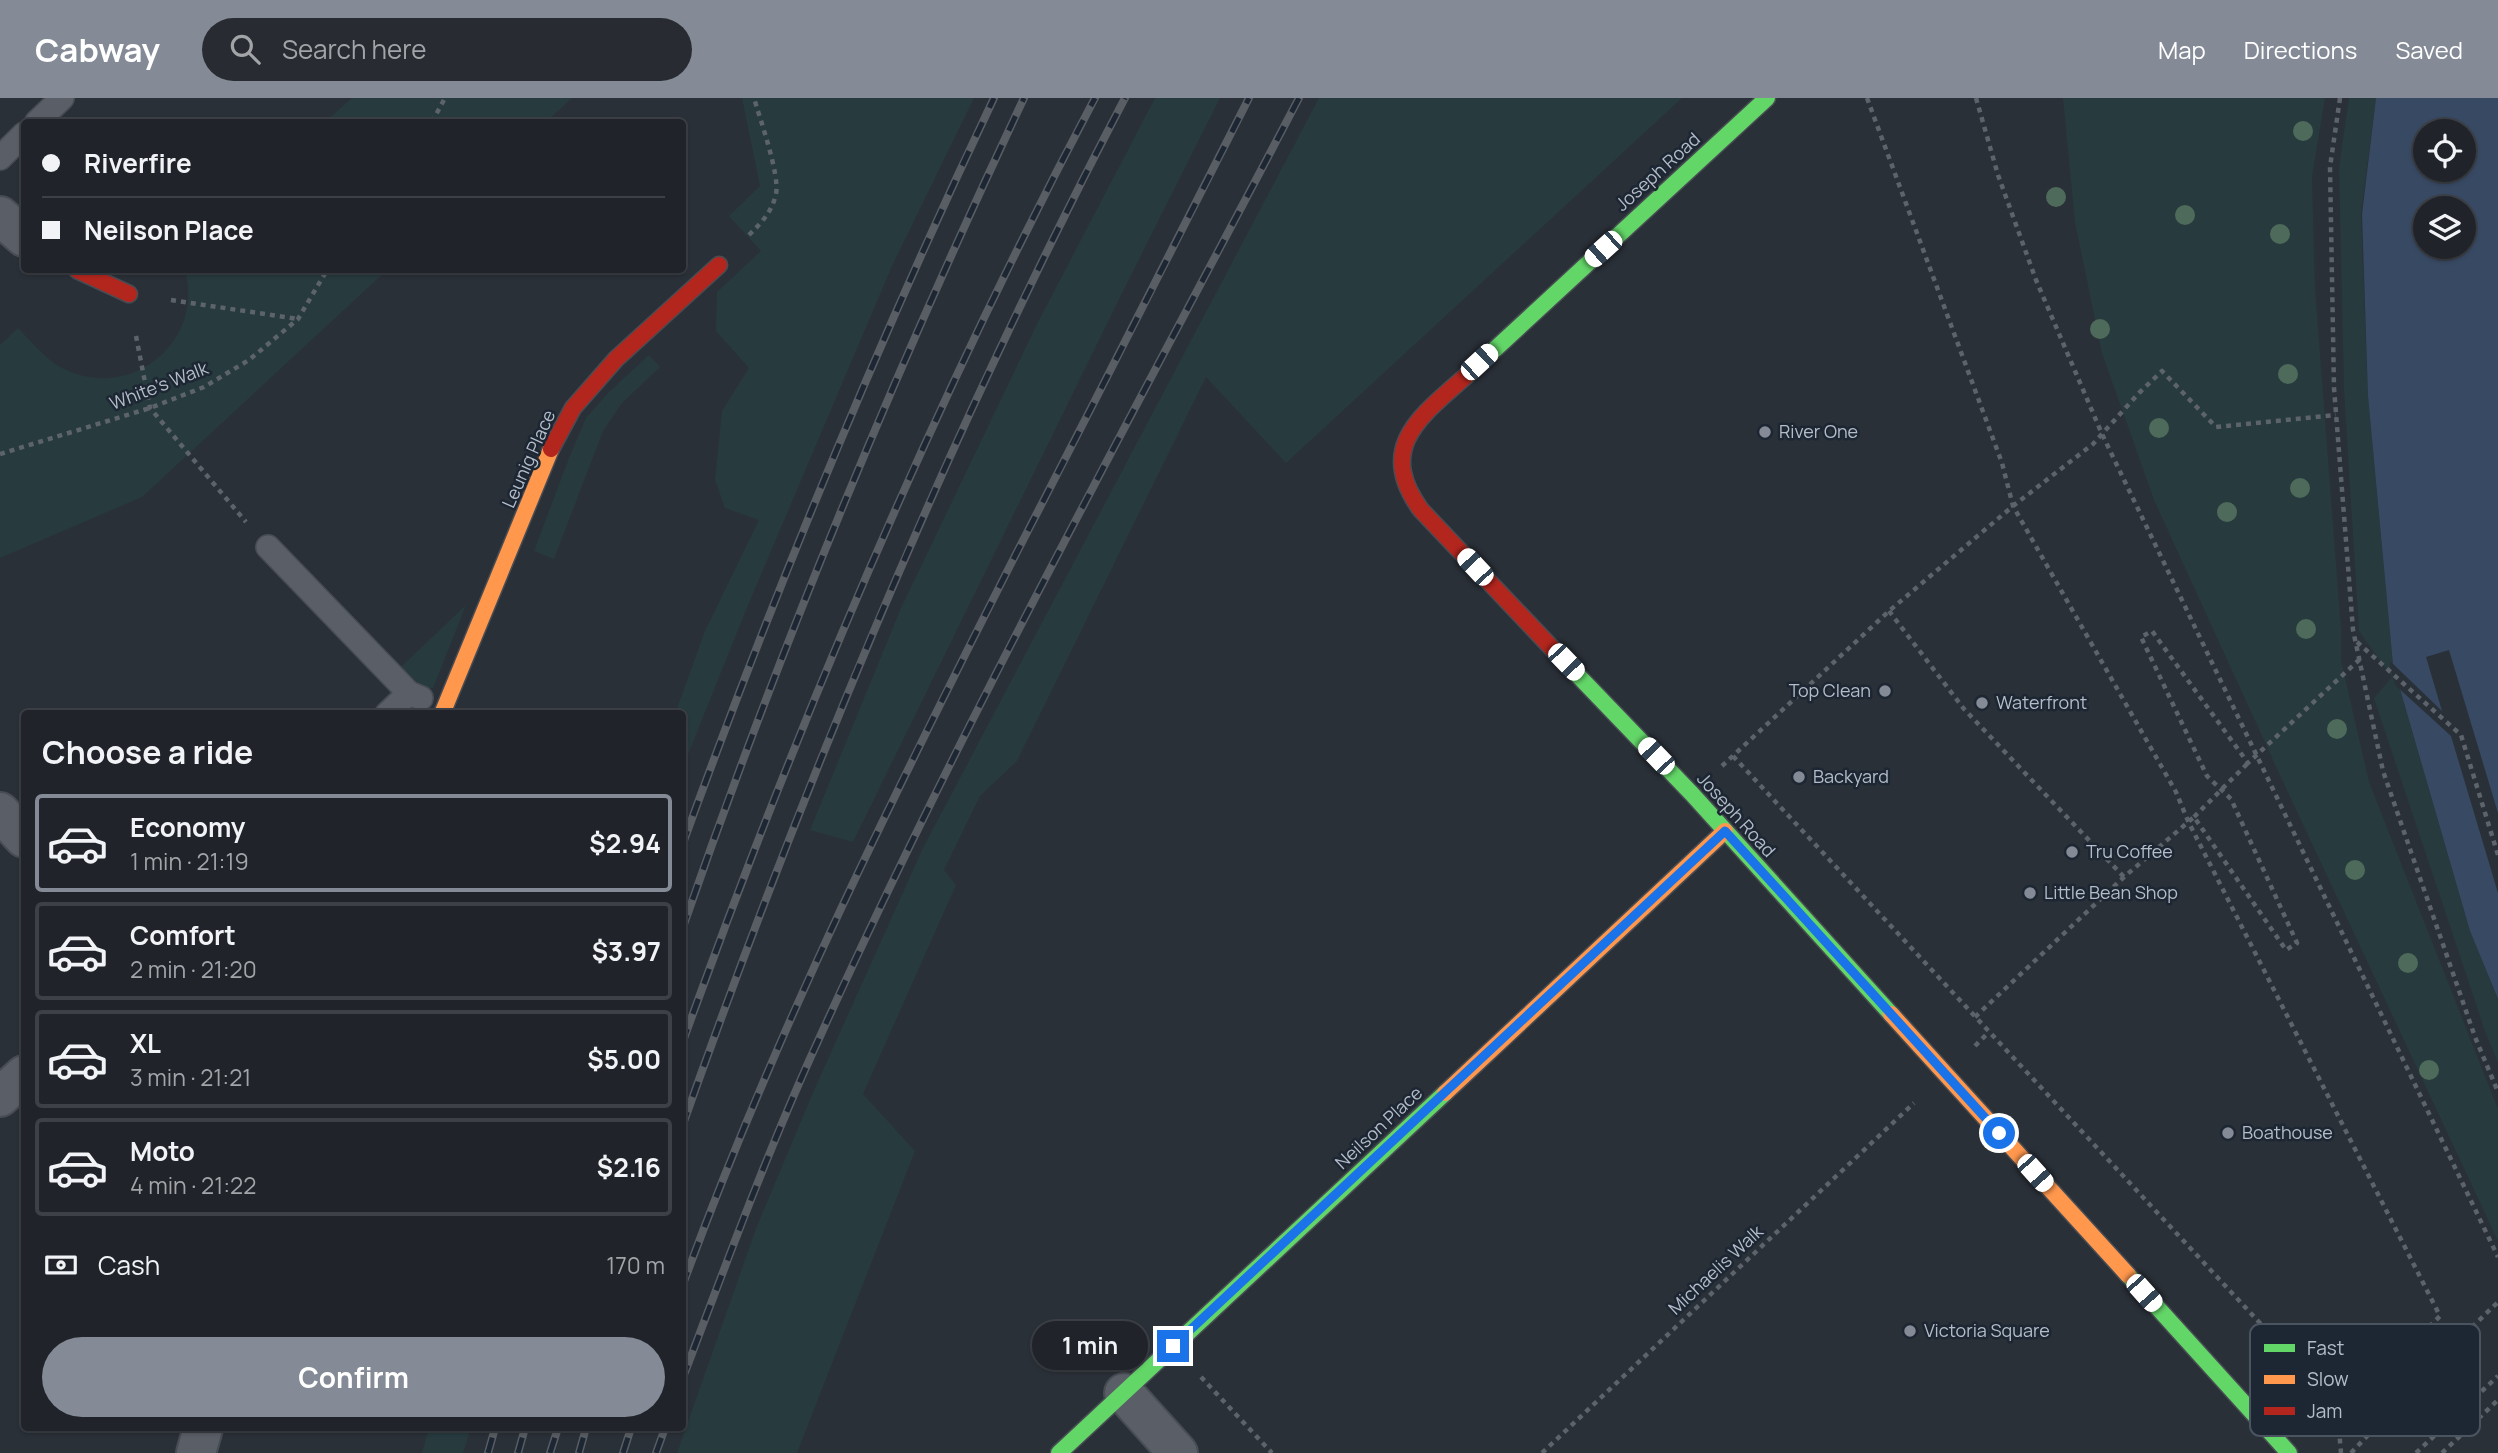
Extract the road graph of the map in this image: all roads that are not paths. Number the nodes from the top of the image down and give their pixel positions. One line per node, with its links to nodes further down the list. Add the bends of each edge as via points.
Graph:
1 (62, 98): 3 (lane)
2 (1768, 98): 17 (street, Joseph Road, via 1438,399 1415,426 1402,454 1403,486 1421,510)
3 (40, 119)
4 (21, 137): 5 (lane)
5 (0, 158)
6 (0, 216): 7 (street)
7 (21, 234)
8 (719, 265): 15 (street, Leunig Place, via 617,359 573,408 550,450)
9 (84, 273): 10 (street)
10 (129, 294)
11 (268, 547): 12 (lane)
12 (409, 694): 13 (lane); 14 (lane)
13 (391, 710)
14 (442, 710)
15 (444, 710)
16 (0, 812): 18 (street)
17 (1725, 831): 21 (street, Neilson Place); 22 (street, Joseph Road)
18 (21, 835)
19 (21, 1078): 20 (street)
20 (0, 1097)
21 (1124, 1393): 26 (street, Neilson Place); 27 (street)
22 (2250, 1410)
23 (202, 1431): 25 (street)
24 (2274, 1436): 28 (street, Joseph Road)
25 (196, 1453)
26 (1059, 1453)
27 (1178, 1453)
28 (2289, 1453)

